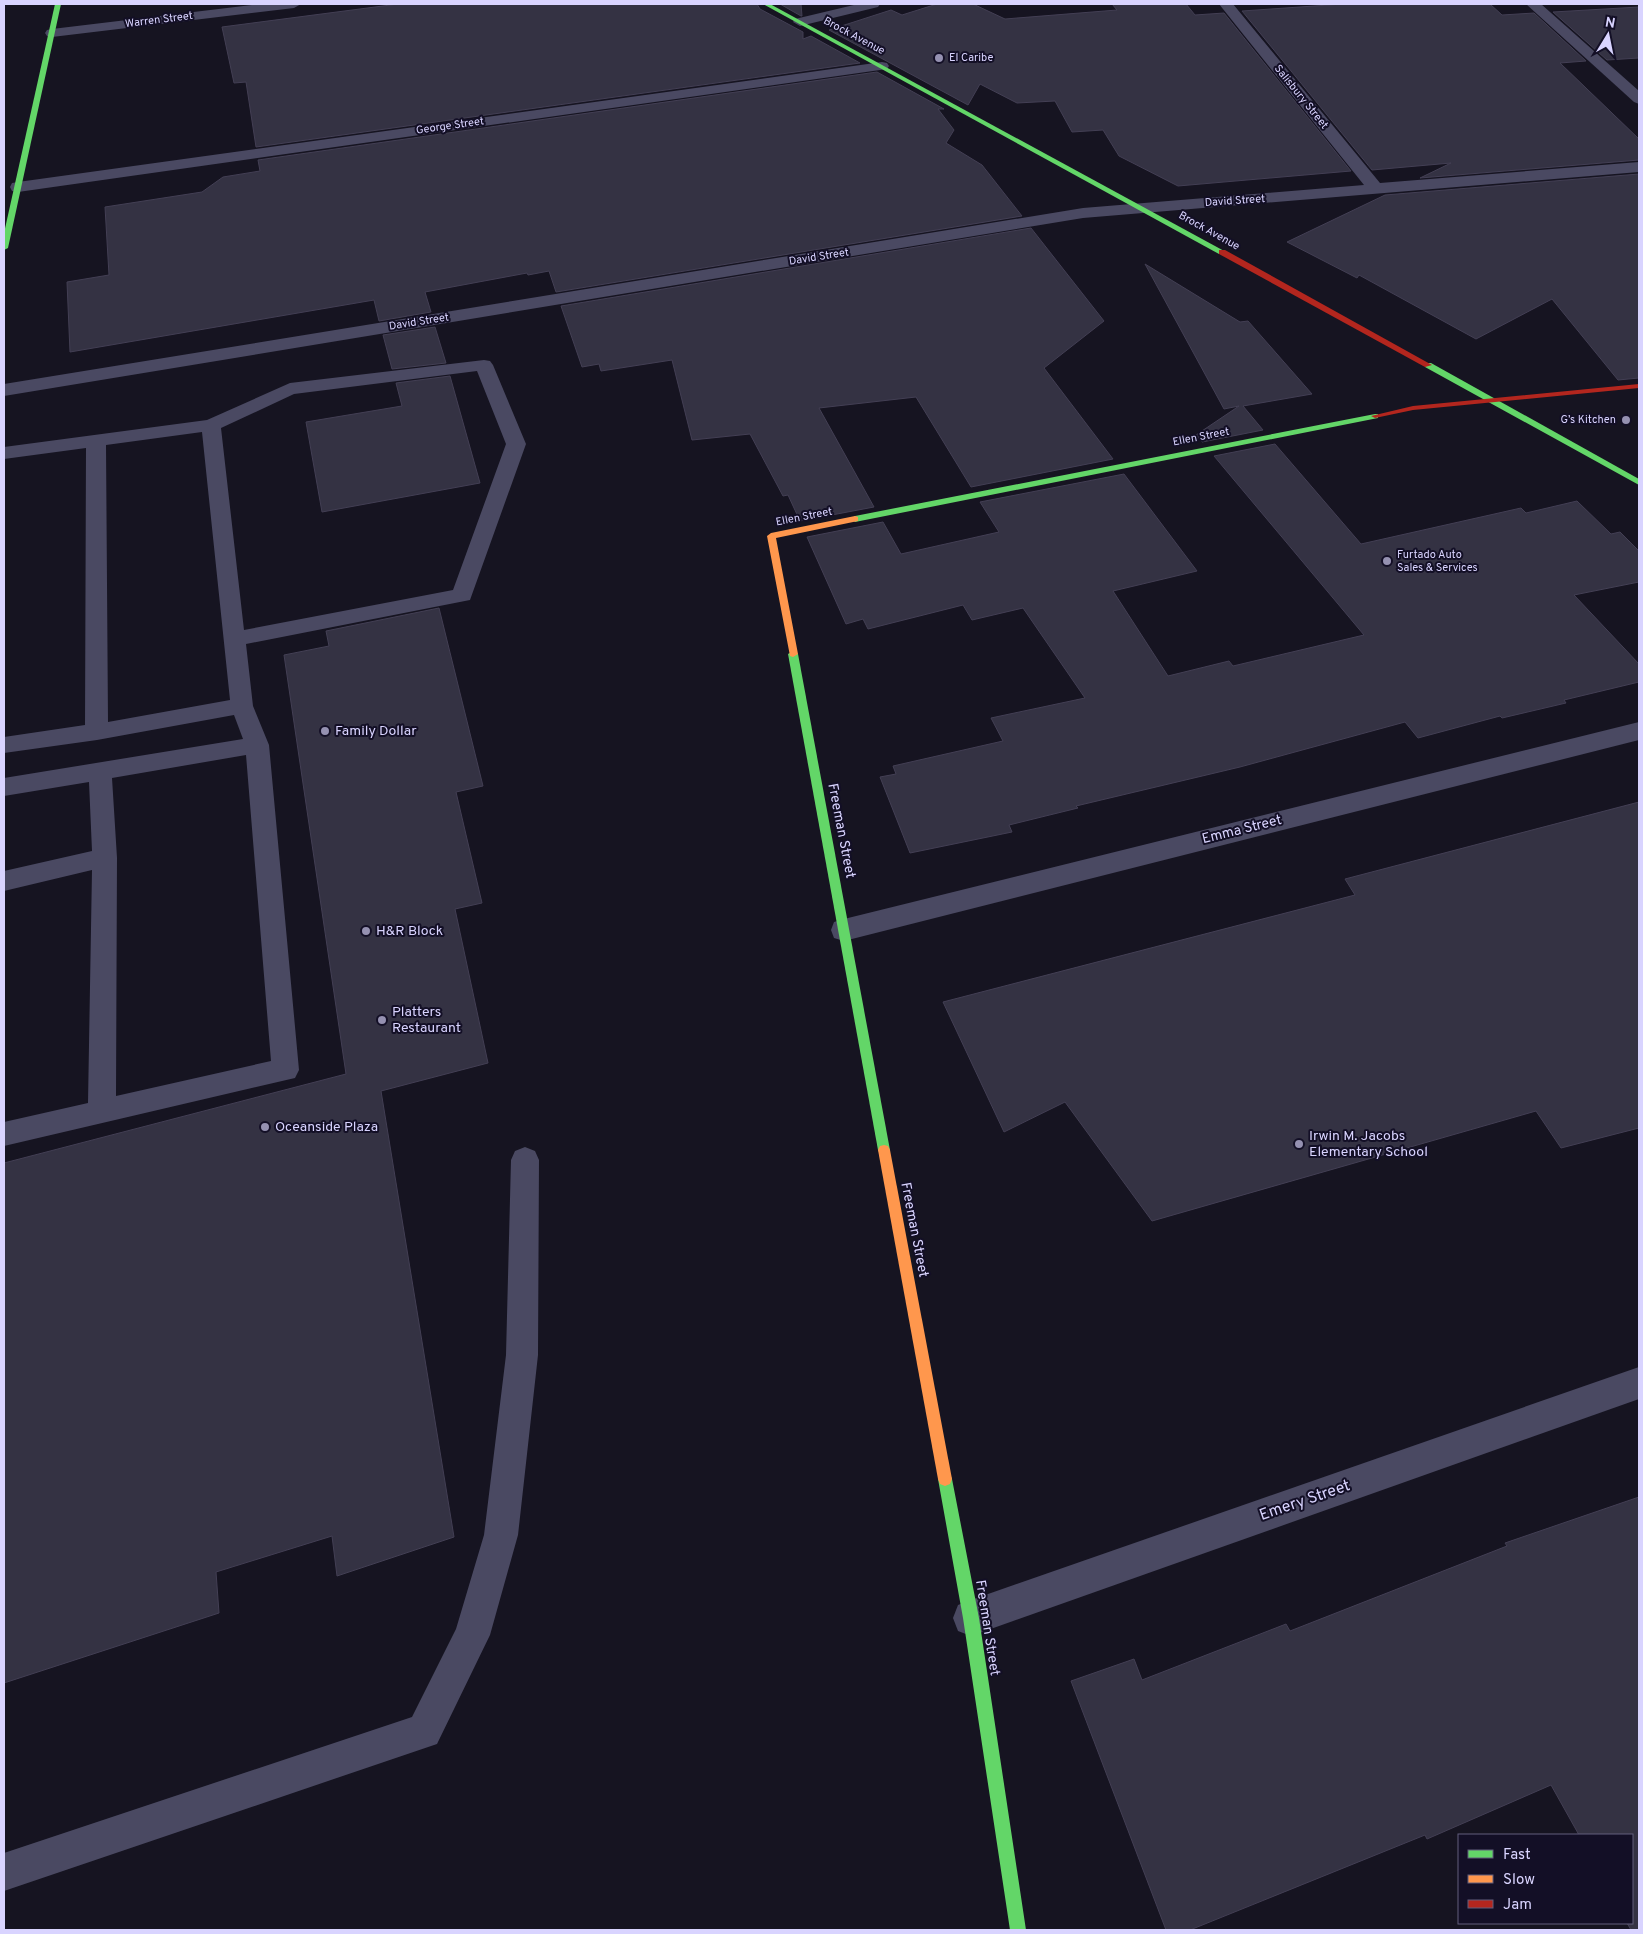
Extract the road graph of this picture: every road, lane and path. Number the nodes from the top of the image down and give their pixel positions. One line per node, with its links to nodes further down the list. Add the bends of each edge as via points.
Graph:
1 (58, 4): 8 (main road)
2 (294, 4): 8 (street, Warren Street)
3 (766, 4): 7 (main road, Brock Avenue)
4 (873, 4): 7 (lane)
5 (1226, 4): 13 (street, Salisbury Street)
6 (1533, 4): 10 (street)
7 (800, 22): 9 (main road, Brock Avenue)
8 (52, 33): 12 (main road)
9 (882, 66): 12 (street, George Street); 14 (main road, Brock Avenue)
10 (1639, 99)
11 (1639, 167): 13 (street, David Street)
12 (18, 187): 15 (main road)
13 (1376, 189): 14 (street, David Street)
14 (1143, 208): 17 (street, David Street, via 1063,217); 18 (main road, Brock Avenue)
15 (4, 248)
16 (1639, 386): 18 (main road, Ellen Street)
17 (4, 390)
18 (1491, 400): 22 (main road, Brock Avenue); 23 (main road, Ellen Street, via 1413,408)
19 (211, 425): 20 (lane); 24 (lane); 24 (lane, via 290,390 484,365 516,444 462,595)
20 (96, 440): 21 (lane); 27 (lane)
21 (4, 453)
22 (1639, 482)
23 (771, 536): 34 (main road, Freeman Street)
24 (235, 638): 25 (lane)
25 (242, 706): 27 (lane); 29 (lane)
26 (1639, 731): 34 (street, Emma Street)
27 (97, 732): 28 (lane)
28 (4, 745)
29 (256, 745): 30 (lane); 35 (lane, via 285,1070)
30 (100, 771): 31 (lane); 32 (lane)
31 (4, 788)
32 (105, 858): 33 (lane); 35 (lane)
33 (4, 881)
34 (844, 930): 39 (main road, Freeman Street)
35 (102, 1112): 36 (lane)
36 (4, 1134)
37 (525, 1160): 40 (lane, via 522,1355 501,1535 472,1636 424,1731)
38 (1639, 1383): 39 (street, Emery Street)
39 (971, 1618): 41 (main road, Freeman Street)
40 (4, 1872)
41 (1018, 1930)

